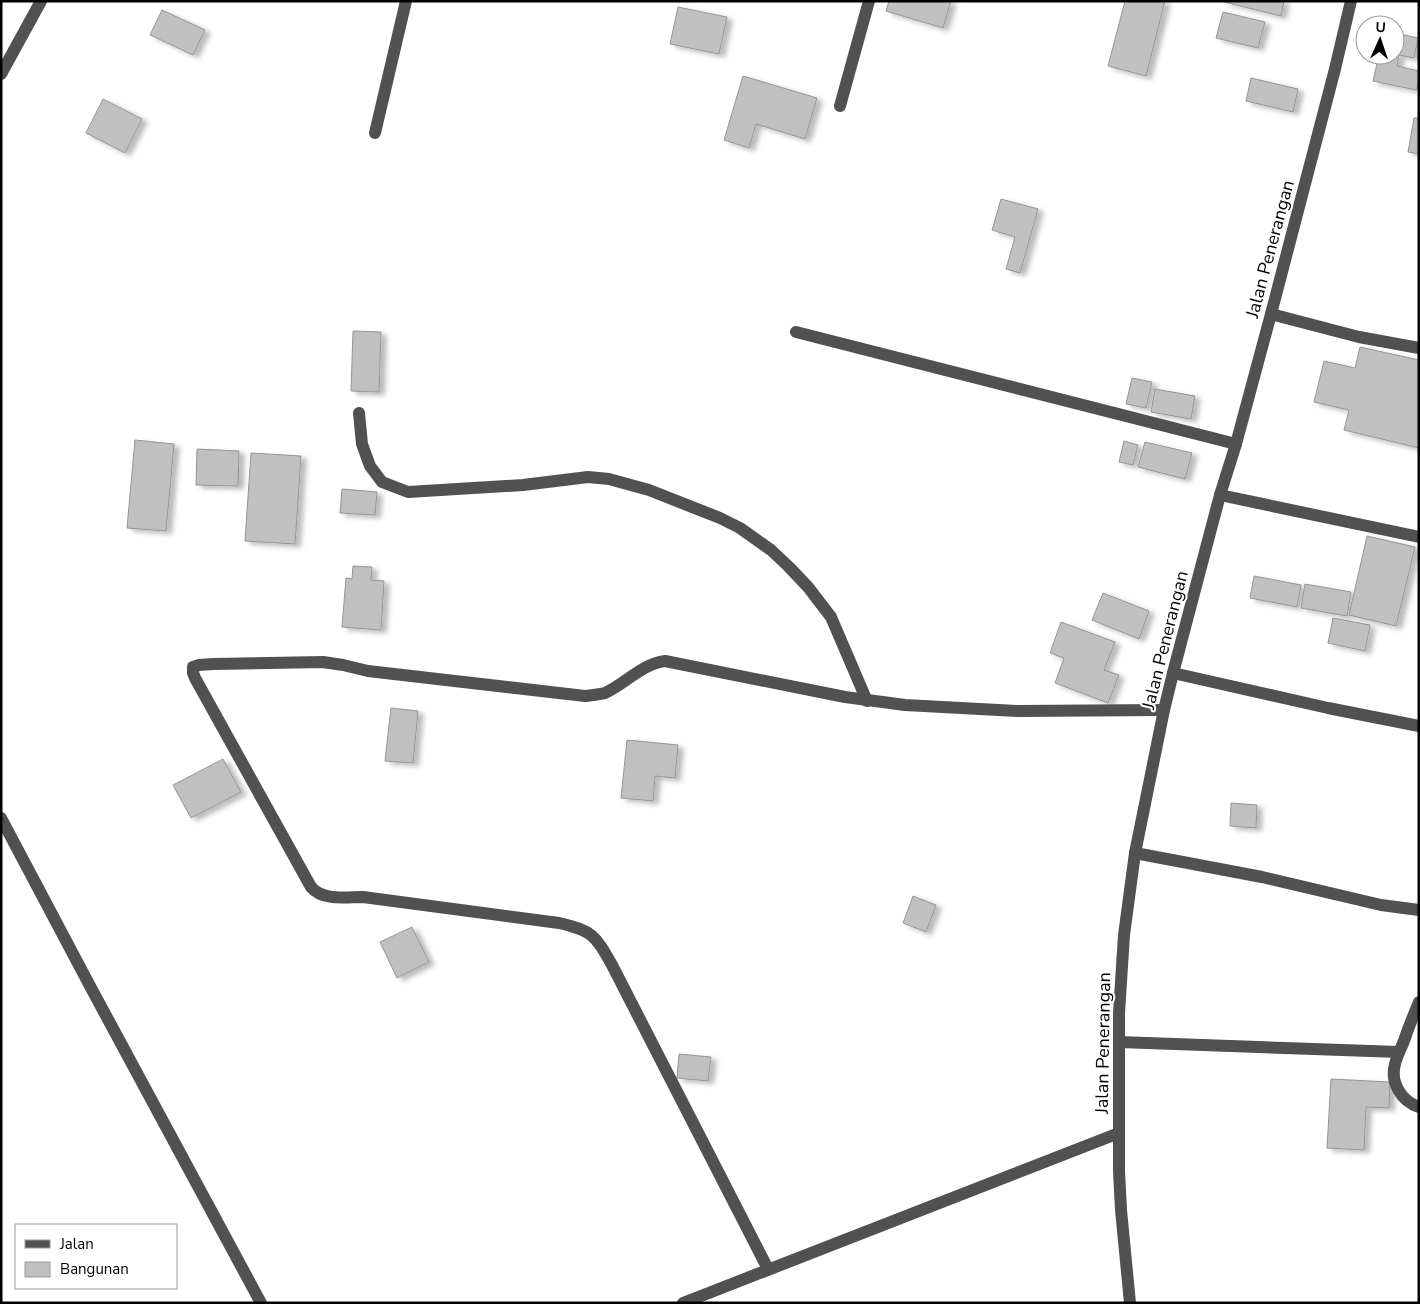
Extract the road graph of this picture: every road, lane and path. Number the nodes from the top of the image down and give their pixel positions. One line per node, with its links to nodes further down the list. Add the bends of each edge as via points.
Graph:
1 (41, 1): 5 (street)
2 (406, 1): 7 (street)
3 (869, 1): 6 (street)
4 (1351, 1): 8 (street, Jalan Penerangan)
5 (1, 74)
6 (840, 106)
7 (375, 133)
8 (1271, 314): 10 (street, via 1359,337); 12 (street, Jalan Penerangan)
9 (796, 332): 12 (street)
10 (1419, 348)
11 (359, 413): 16 (street, via 362,444 370,466 382,482 408,492 523,485 588,477 609,479 649,490 740,528 772,550 808,587 831,617)
12 (1236, 444): 13 (street, Jalan Penerangan)
13 (1220, 495): 14 (street); 15 (street, Jalan Penerangan)
14 (1419, 537)
15 (1173, 673): 17 (street, Jalan Penerangan); 18 (street)
16 (867, 701): 17 (street, via 1017,711); 27 (street, via 665,661 645,668 605,692 585,696 368,671 323,662 199,664 192,670 317,893 560,923 578,928 599,942)
17 (1164, 710): 20 (street, Jalan Penerangan)
18 (1419, 726)
19 (1, 818): 28 (street)
20 (1135, 853): 21 (street, via 1262,877 1381,905); 23 (street, Jalan Penerangan, via 1121,970)
21 (1419, 910)
22 (1419, 1002): 24 (street)
23 (1119, 1042): 24 (street); 26 (street, Jalan Penerangan)
24 (1399, 1052): 25 (street, via 1394,1064 1396,1085 1406,1100)
25 (1419, 1107)
26 (1119, 1132): 27 (street); 30 (street, Jalan Penerangan, via 1121,1210)
27 (768, 1269): 29 (street)
28 (260, 1303)
29 (683, 1303)
30 (1130, 1303)

